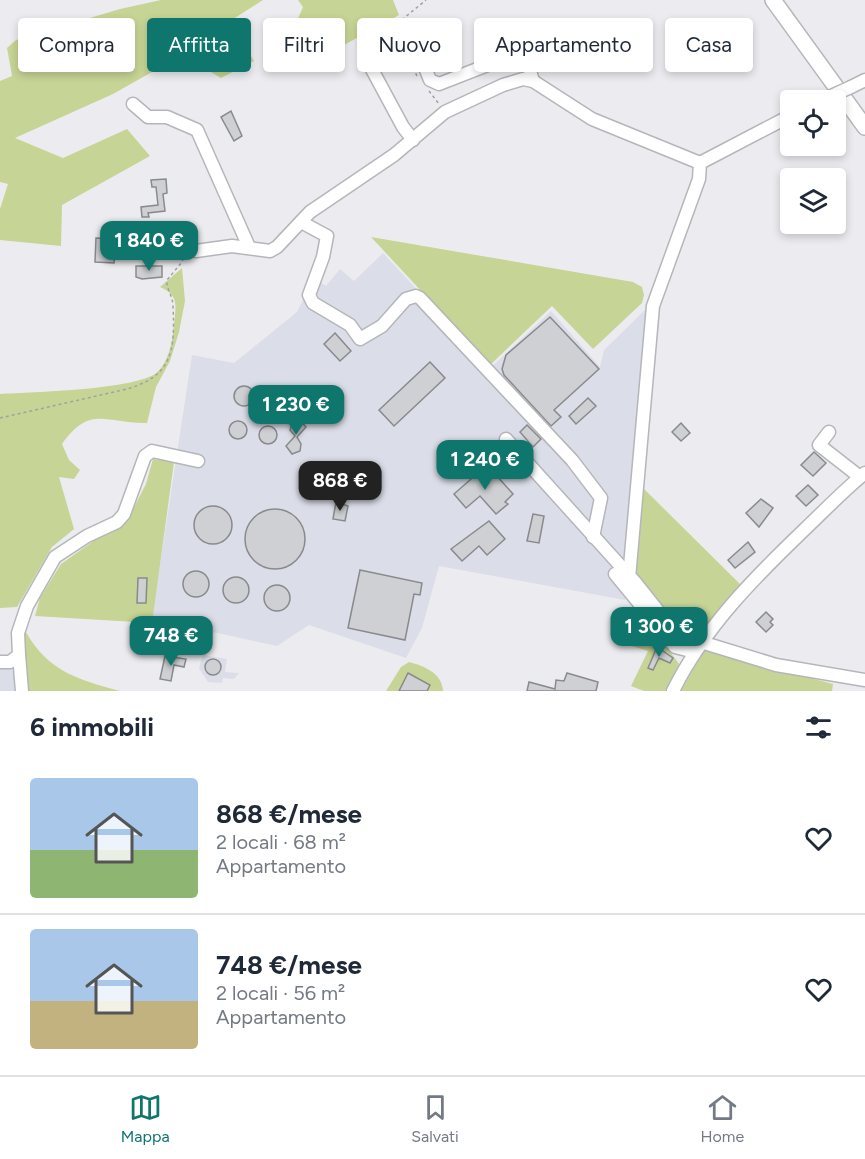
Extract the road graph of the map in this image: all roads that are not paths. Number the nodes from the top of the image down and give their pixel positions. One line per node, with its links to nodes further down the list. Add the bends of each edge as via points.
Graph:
1 (773, 0): 9 (main road)
2 (373, 72): 10 (street)
3 (422, 74): 5 (street, via 439,84 518,56 525,60)
4 (865, 80): 6 (street, bridge)
5 (533, 81): 10 (street, via 523,79 503,85 445,112); 11 (street, via 592,118)
6 (844, 90)
7 (133, 104): 13 (street, via 148,117 167,117 197,130)
8 (780, 121): 11 (street)
9 (865, 127)
10 (413, 140): 12 (street)
11 (700, 163): 20 (street, via 699,179 653,306)
12 (301, 222): 13 (street, via 277,247); 19 (street, via 327,236 309,295 313,303 350,326 360,339 382,326 406,299 420,298 572,460 601,498)
13 (249, 247): 14 (street)
14 (190, 252)
15 (829, 432): 18 (street, via 819,445)
16 (506, 439): 19 (street)
17 (198, 461): 23 (street, via 152,451 145,456 124,514 117,522 55,557 27,606 18,633)
18 (862, 475): 21 (street, via 780,553)
19 (597, 541): 20 (street); 22 (street, via 609,567 675,646)
20 (629, 578): 22 (street, via 658,608)
21 (701, 642): 22 (street); 25 (street, via 777,665)
22 (690, 653): 27 (street)
23 (20, 655): 24 (street, via 10,662); 26 (street)
24 (0, 662)
25 (865, 680)
26 (22, 691)
27 (674, 691)

